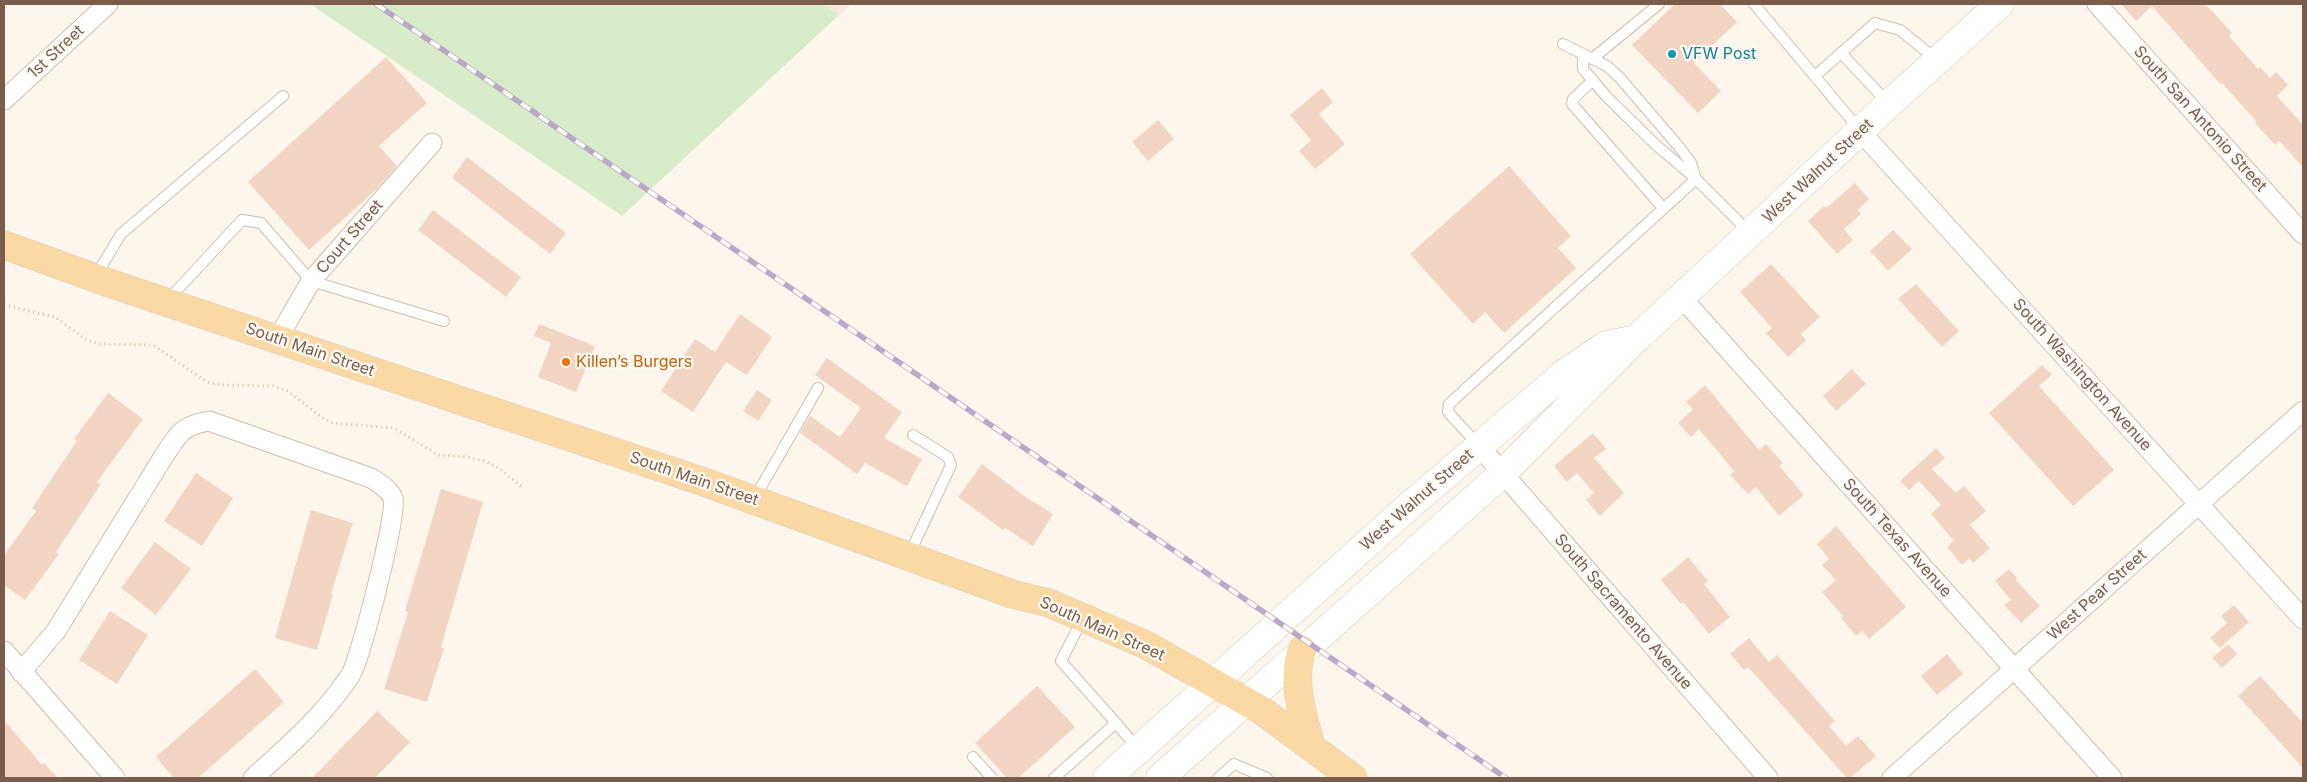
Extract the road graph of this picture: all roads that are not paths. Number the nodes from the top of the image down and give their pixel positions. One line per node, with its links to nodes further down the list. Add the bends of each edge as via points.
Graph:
1 (108, 4): 13 (street, 1st Street)
2 (1659, 4): 8 (lane)
3 (1754, 4): 10 (lane)
4 (2097, 4): 20 (street, South San Antonio Street)
5 (1986, 8): 9 (street, West Walnut Street)
6 (1563, 44): 8 (lane)
7 (1841, 53): 9 (lane, via 1875,23 1900,30); 10 (lane); 14 (lane)
8 (1587, 56): 11 (lane, via 1584,69); 17 (lane, via 1606,66 1627,85 1680,148 1691,163)
9 (1938, 61): 14 (street, West Walnut Street)
10 (1815, 76): 15 (lane)
11 (1593, 80): 17 (lane, via 1656,145); 18 (lane, via 1573,99 1572,104)
12 (283, 96): 22 (lane, via 121,234)
13 (4, 100)
14 (1889, 104): 15 (street, West Walnut Street)
15 (1861, 132): 19 (street, West Walnut Street); 35 (street, South Washington Avenue)
16 (432, 143): 23 (street, Court Street)
17 (1696, 179): 18 (lane); 19 (lane)
18 (1663, 208): 32 (lane, via 1449,404 1448,412)
19 (1751, 234): 24 (street, West Walnut Street)
20 (2303, 234)
21 (4, 245): 22 (main road, South Main Street)
22 (94, 278): 25 (main road, South Main Street)
23 (311, 282): 25 (lane, via 261,223 242,220); 26 (lane); 27 (street, Court Street)
24 (1682, 298): 28 (street, West Walnut Street); 41 (street, South Texas Avenue)
25 (166, 302): 27 (main road, South Main Street)
26 (444, 321)
27 (278, 338): 34 (main road, South Main Street)
28 (1636, 340): 32 (street, West Walnut Street, via 1606,345 1573,368); 33 (street, West Walnut Street)
29 (818, 388): 34 (lane)
30 (2303, 411): 35 (street, West Pear Street)
31 (913, 435): 36 (lane, via 948,457 950,465)
32 (1479, 446): 33 (street, South Sacramento Avenue); 43 (street, West Walnut Street)
33 (1503, 473): 39 (street, West Walnut Street); 58 (street, South Sacramento Avenue)
34 (754, 499): 36 (main road, South Main Street)
35 (2199, 504): 38 (street, South Washington Avenue); 41 (street, West Pear Street)
36 (909, 556): 37 (main road, South Main Street, via 1012,594 1049,603)
37 (1083, 618): 43 (main road, South Main Street, via 1146,645); 45 (lane, via 1062,661)
38 (2303, 619)
39 (1302, 650): 44 (street, West Walnut Street); 46 (main road, via 1297,689)
40 (4, 652): 42 (street)
41 (2014, 669): 59 (street, West Pear Street); 60 (street, South Texas Avenue)
42 (21, 672): 51 (street); 52 (street, via 56,631 178,434 191,424 210,421 371,478 385,487 393,499 394,513 384,562 352,673 300,736)
43 (1212, 683): 44 (main road, South Main Street); 47 (street, West Walnut Street)
44 (1244, 702): 46 (main road, South Main Street, via 1261,710); 49 (street, West Walnut Street)
45 (1116, 724): 47 (lane); 54 (lane)
46 (1311, 747): 50 (main road, South Main Street)
47 (1139, 750): 55 (street, West Walnut Street)
48 (974, 757): 53 (lane)
49 (1163, 777)
50 (1348, 777)
51 (115, 778)
52 (253, 778)
53 (992, 778)
54 (1054, 778)
55 (1107, 778)
56 (1218, 778): 57 (lane, via 1234,764)
57 (1267, 778)
58 (1768, 778)
59 (1892, 778)
60 (2112, 778)

